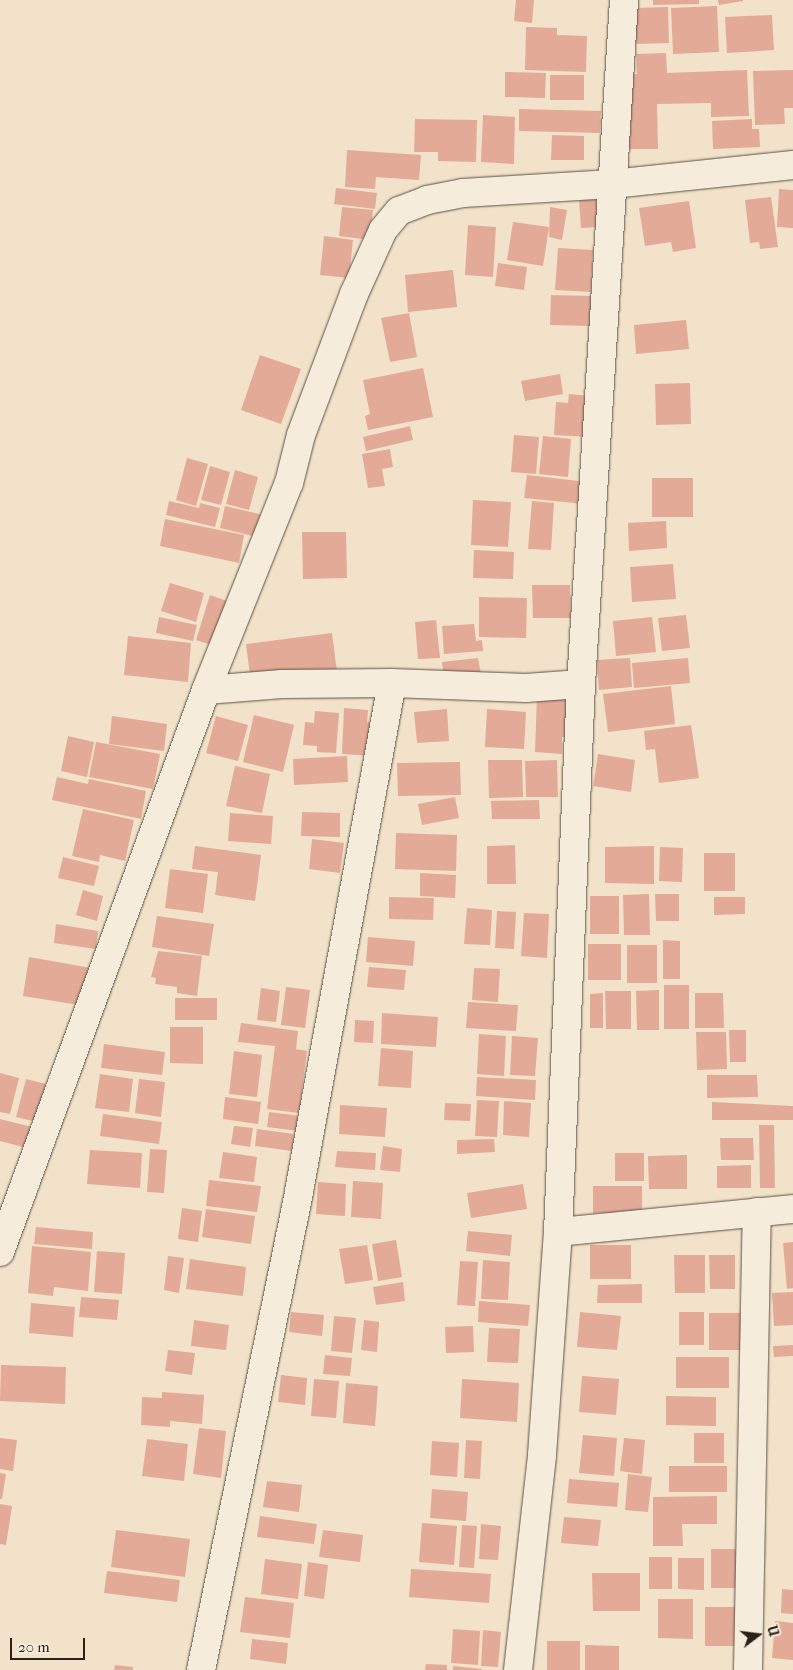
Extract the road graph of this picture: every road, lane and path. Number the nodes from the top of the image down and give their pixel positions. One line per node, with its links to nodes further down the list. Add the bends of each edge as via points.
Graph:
1 (624, 0): 3 (street)
2 (793, 165): 3 (street)
3 (612, 184): 5 (street); 6 (street, via 463,193 427,200 399,211 383,230 354,294 301,435 289,483)
4 (392, 683): 5 (street, via 526,688); 6 (street, via 282,684); 11 (street, via 299,1191)
5 (581, 684): 9 (street)
6 (206, 690): 10 (street)
7 (793, 1209): 8 (street)
8 (757, 1212): 9 (street); 13 (street)
9 (558, 1232): 12 (street, via 542,1455)
10 (0, 1252)
11 (202, 1670)
12 (518, 1670)
13 (748, 1670)

